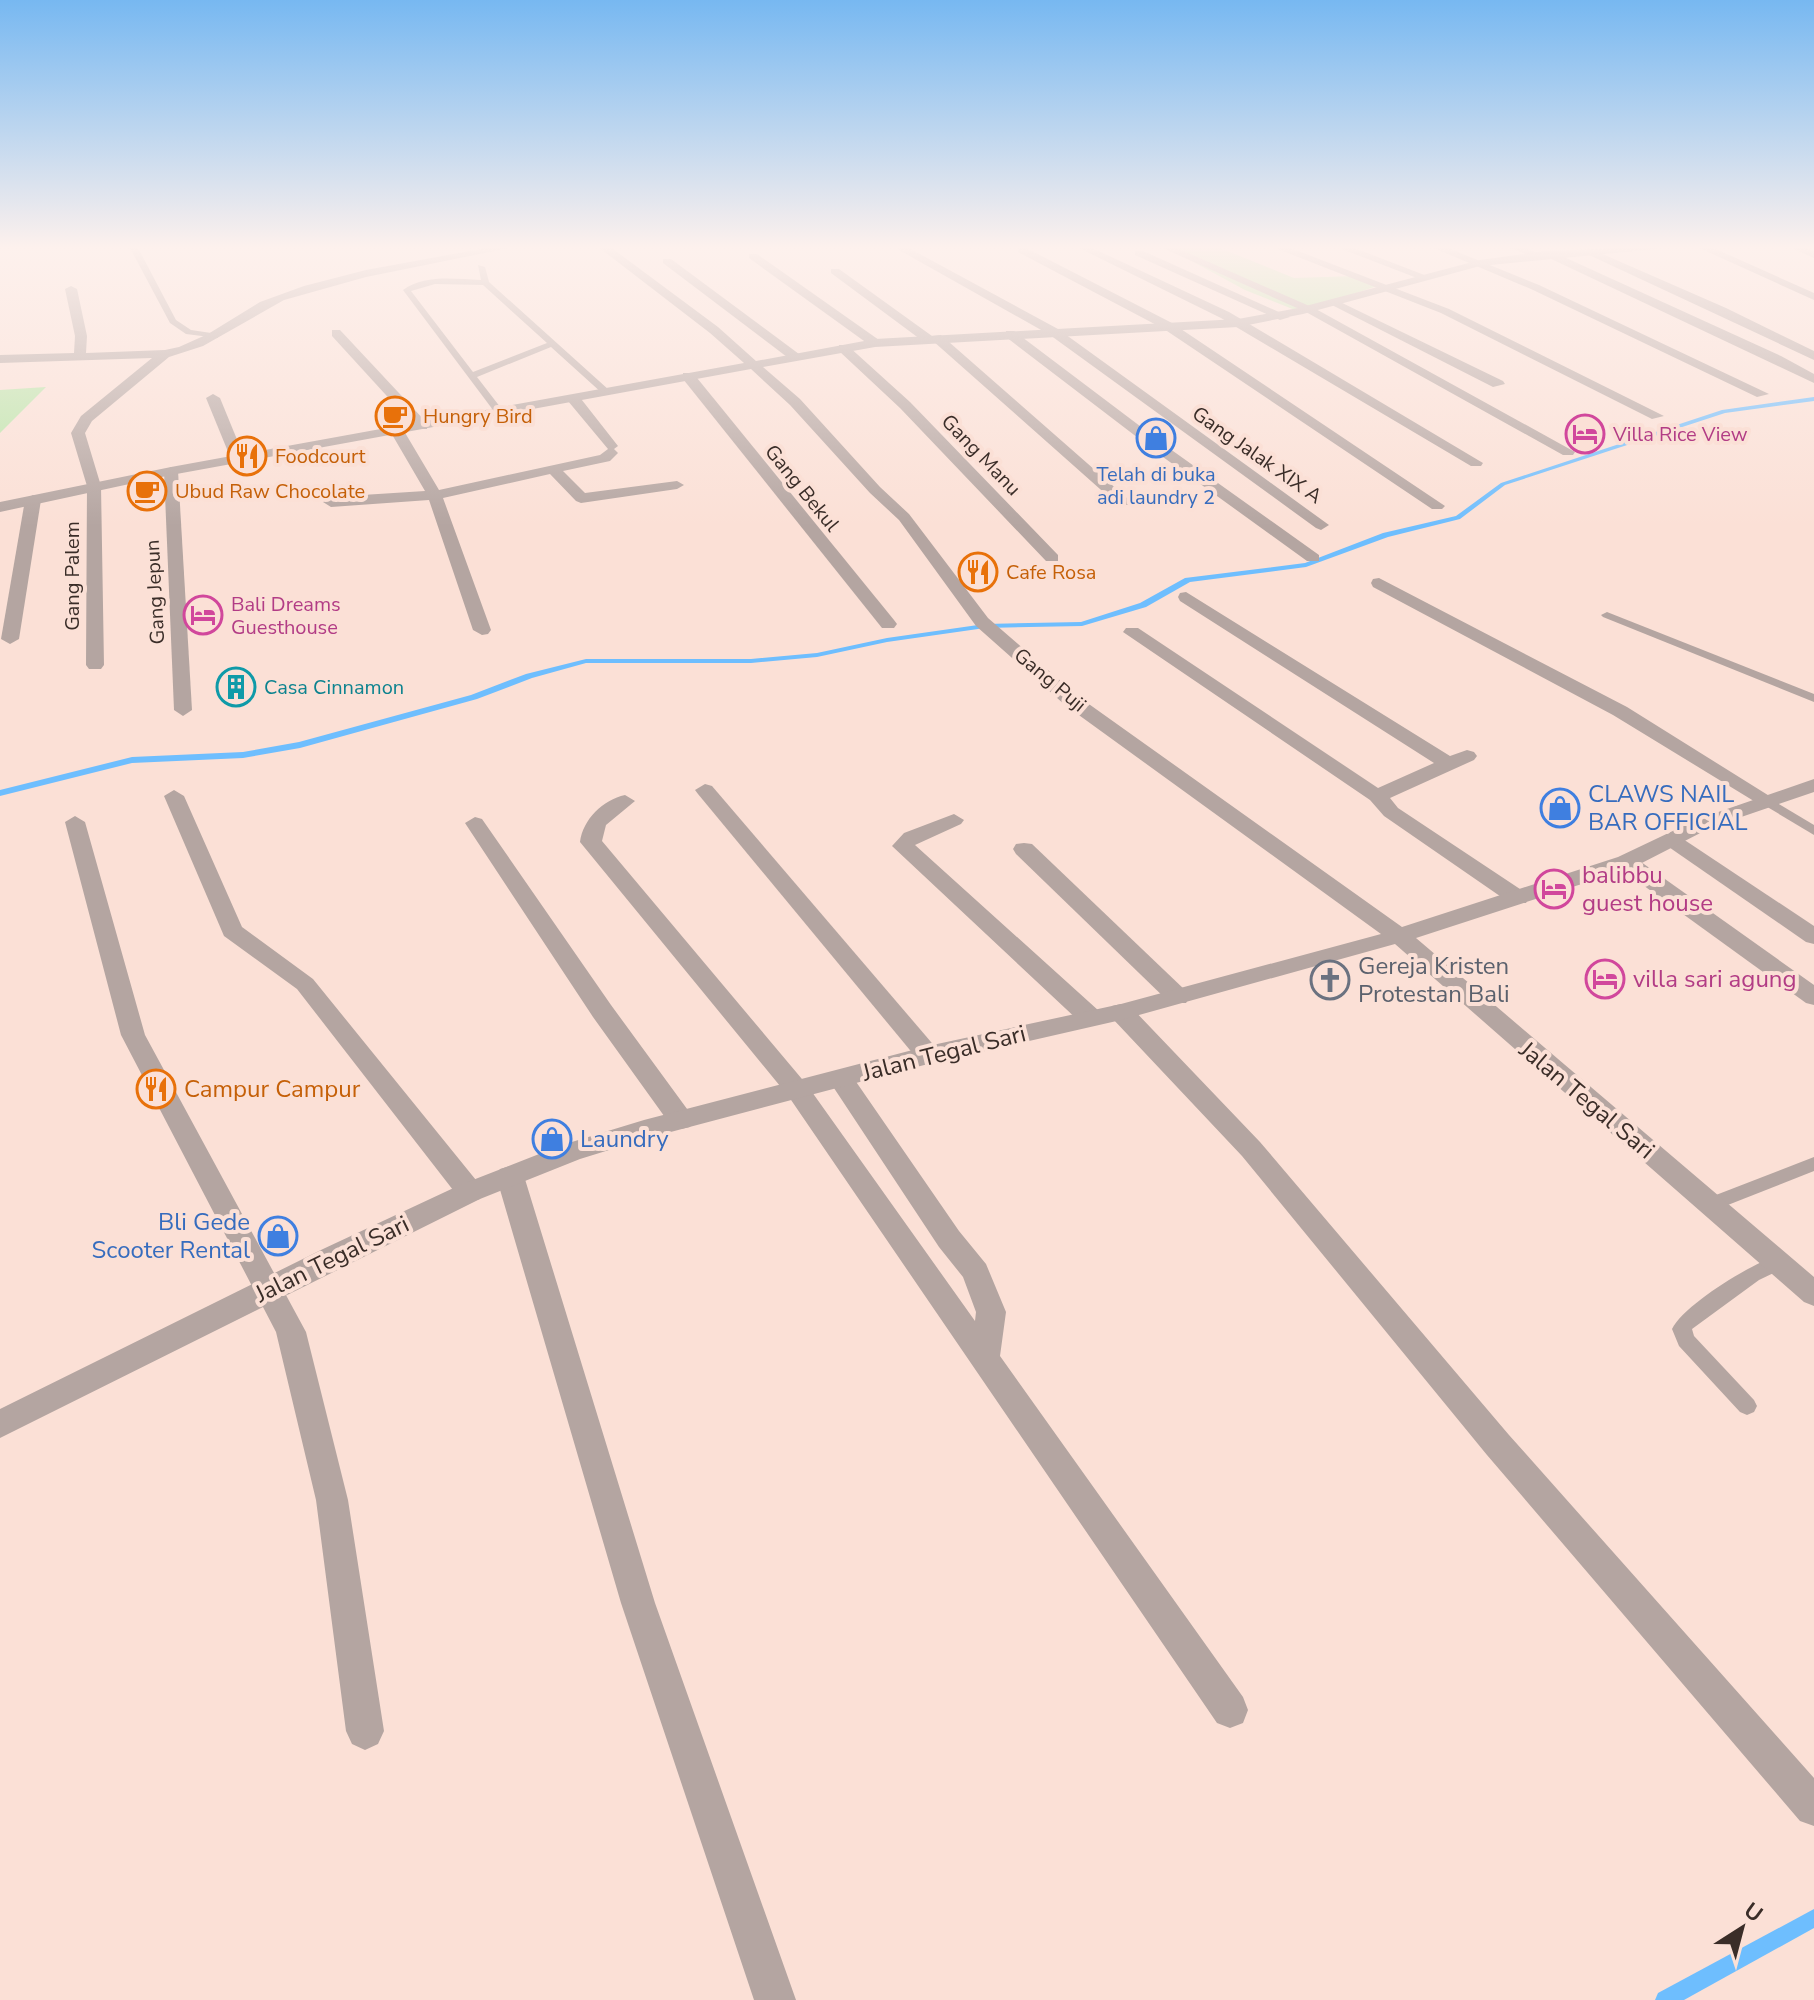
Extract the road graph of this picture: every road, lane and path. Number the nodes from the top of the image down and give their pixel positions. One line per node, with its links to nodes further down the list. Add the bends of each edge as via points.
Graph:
1 (81, 339): 26 (street)
2 (210, 339): 24 (street)
3 (342, 339): 40 (street)
4 (444, 339): 30 (lane)
5 (546, 339): 22 (lane)
6 (724, 339): 29 (street, Gang Puji)
7 (771, 339): 27 (street)
8 (870, 339): 21 (street)
9 (918, 339): 21 (street)
10 (935, 339): 52 (street)
11 (1017, 339): 57 (street)
12 (1064, 339): 55 (street, Gang Jalak XIX A)
13 (1188, 339): 53 (street)
14 (1266, 339): 44 (street)
15 (1363, 339): 42 (street)
16 (1409, 339): 33 (street)
17 (1502, 339): 39 (street)
18 (1644, 339): 35 (street)
19 (1733, 339): 32 (street)
20 (1781, 339): 25 (street)
21 (875, 343): 23 (street)
22 (551, 344): 30 (lane); 34 (lane)
23 (843, 348): 27 (street); 56 (street, Gang Manu)
24 (165, 354): 26 (street); 48 (street, Gang Palem, via 86,419 78,433)
25 (1814, 356)
26 (80, 357): 28 (street)
27 (795, 357): 29 (street)
28 (0, 359)
29 (756, 364): 31 (street); 82 (street, Gang Puji, via 904,517 982,622 1085,710)
30 (472, 376): 38 (lane)
31 (688, 376): 34 (street); 61 (street, Gang Bekul)
32 (1814, 379)
33 (1498, 384)
34 (606, 392): 37 (street)
35 (1762, 394)
36 (213, 398): 43 (street)
37 (573, 398): 38 (street); 45 (street, via 609,452)
38 (499, 412): 40 (street)
39 (1657, 416)
40 (422, 426): 41 (street)
41 (397, 431): 43 (street); 49 (street)
42 (1568, 452)
43 (238, 459): 46 (street)
44 (1476, 463)
45 (553, 469): 47 (street, via 581,498); 49 (street)
46 (171, 471): 48 (street); 67 (street, Gang Jepun)
47 (677, 485)
48 (94, 486): 50 (street); 65 (street, Gang Palem)
49 (435, 495): 51 (street); 62 (street)
50 (33, 500): 54 (street); 64 (street)
51 (331, 502)
52 (1123, 502)
53 (1437, 506)
54 (0, 507)
55 (1321, 525)
56 (1052, 558)
57 (1313, 558)
58 (1379, 583): 73 (street, via 1620,711)
59 (1186, 597): 71 (street, via 1458,760)
60 (1607, 615): 66 (lane)
61 (888, 624)
62 (482, 630)
63 (1132, 632): 71 (street)
64 (10, 639)
65 (95, 665)
66 (1814, 698)
67 (183, 710)
68 (1814, 785): 73 (street)
69 (705, 790): 88 (street)
70 (174, 796): 94 (street, via 232,931 305,984)
71 (1377, 796): 81 (street, via 1391,812)
72 (625, 801): 90 (street, via 599,818 591,828 591,842)
73 (1769, 802): 77 (lane); 78 (street)
74 (954, 820): 87 (street, via 911,837 903,846)
75 (75, 822): 97 (street, via 133,1035)
76 (475, 823): 91 (street)
77 (1814, 831)
78 (1670, 839): 80 (street); 83 (street)
79 (1024, 849): 84 (street)
80 (1626, 862): 81 (street); 85 (street)
81 (1518, 898): 82 (street)
82 (1399, 936): 84 (street, Jalan Tegal Sari); 95 (street, Jalan Tegal Sari)
83 (1814, 937)
84 (1178, 997): 86 (street, Jalan Tegal Sari)
85 (1814, 997)
86 (1121, 1012): 87 (street, Jalan Tegal Sari); 104 (street, via 1251,1149 1498,1445)
87 (1090, 1017): 88 (street, Jalan Tegal Sari)
88 (928, 1055): 89 (street, Jalan Tegal Sari)
89 (841, 1079): 90 (street, Jalan Tegal Sari); 99 (street, via 976,1272 991,1312)
90 (798, 1091): 91 (street, Jalan Tegal Sari); 99 (street)
91 (681, 1120): 93 (street, Jalan Tegal Sari)
92 (1814, 1164): 95 (lane)
93 (510, 1176): 94 (street, Jalan Tegal Sari); 105 (street, via 638,1603)
94 (470, 1192): 97 (street, Jalan Tegal Sari)
95 (1710, 1205): 96 (street, Jalan Tegal Sari)
96 (1777, 1263): 98 (street, Jalan Tegal Sari); 100 (lane, via 1752,1275 1682,1329 1686,1340)
97 (270, 1289): 101 (street, Jalan Tegal Sari); 103 (street, via 291,1332 332,1500)
98 (1814, 1294)
99 (985, 1355): 102 (street)
100 (1747, 1406)
101 (0, 1424)
102 (1230, 1710)
103 (365, 1731)
104 (1814, 1807)
105 (775, 2000)

